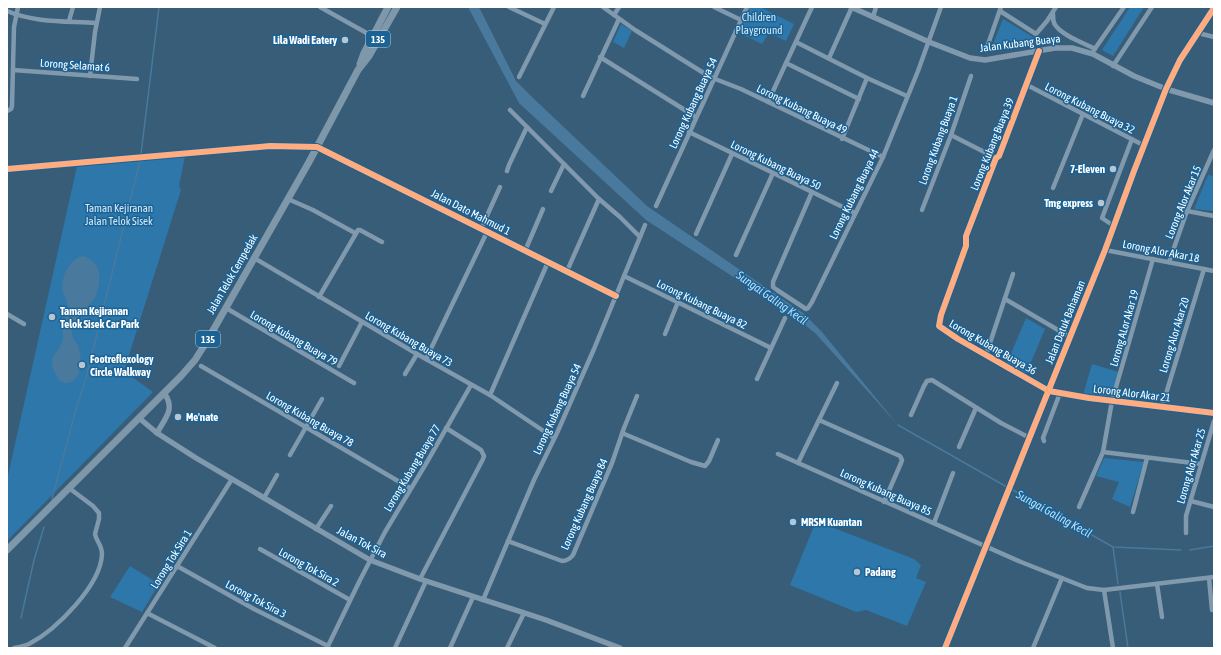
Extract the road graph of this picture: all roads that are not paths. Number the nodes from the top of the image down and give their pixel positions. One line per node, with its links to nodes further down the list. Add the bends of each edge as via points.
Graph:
1 (18, 7): 24 (street)
2 (73, 7): 29 (street)
3 (100, 7): 30 (street)
4 (320, 7): 33 (street)
5 (388, 7): 33 (main road, Jalan Telok Cempedak / 135)
6 (397, 7): 45 (main road, Jalan Telok Cempedak / 135)
7 (510, 7): 31 (street)
8 (554, 7): 31 (street)
9 (603, 7): 25 (street, Lorong Kubang Buaya 49)
10 (619, 7): 25 (street)
11 (714, 7): 28 (street)
12 (747, 7): 28 (street, Lorong Kubang Buaya 54)
13 (812, 7): 35 (street)
14 (852, 7): 26 (street, Jalan Kubang Buaya); 41 (street)
15 (876, 7): 26 (street)
16 (941, 7): 36 (street, Lorong Kubang Buaya 44)
17 (1056, 7): 23 (street)
18 (1124, 7): 39 (street)
19 (1152, 7): 43 (street)
20 (1214, 8): 32 (street, Jalan Datuk Bahaman)
21 (1001, 9): 23 (street, via 1036,34); 37 (street)
22 (7, 11): 24 (street)
23 (1053, 14): 39 (street, via 1053,22 1057,28)
24 (16, 15): 29 (street, via 34,20); 44 (street)
25 (614, 15): 27 (street, Lorong Kubang Buaya 49)
26 (873, 17): 36 (street, Jalan Kubang Buaya)
27 (619, 19): 40 (street); 49 (street, Lorong Kubang Buaya 49)
28 (741, 20): 49 (street, Lorong Kubang Buaya 54)
29 (69, 21): 30 (street)
30 (96, 23): 46 (street)
31 (545, 24): 48 (street)
32 (1198, 33): 34 (street); 53 (street, Jalan Datuk Bahaman, via 1180,60)
33 (372, 36): 45 (main road, Jalan Telok Cempedak / 135)
34 (1214, 37)
35 (796, 42): 41 (street); 42 (street)
36 (929, 42): 38 (street, Jalan Kubang Buaya, via 970,58 985,60); 55 (street, Lorong Kubang Buaya 44)
37 (986, 50)
38 (1039, 51): 39 (street, Jalan Kubang Buaya, via 1072,48); 52 (street, Lorong Kubang Buaya 39)
39 (1094, 51): 43 (street, Jalan Kubang Buaya)
40 (600, 57): 54 (street); 62 (street)
41 (829, 58): 50 (street)
42 (786, 63): 56 (street); 57 (street)
43 (1113, 66): 53 (street, Jalan Kubang Buaya)
44 (13, 70): 46 (street, Lorong Selamat 6); 60 (street, via 12,106)
45 (358, 70): 69 (main road, Jalan Telok Cempedak / 135)
46 (90, 76): 51 (street, Lorong Selamat 6)
47 (971, 76): 65 (street, Lorong Kubang Buaya 1)
48 (519, 78)
49 (714, 78): 57 (street, Lorong Kubang Buaya 49); 62 (street, Lorong Kubang Buaya 54)
50 (867, 78): 55 (street); 56 (street)
51 (137, 79)
52 (1027, 85): 61 (street, Lorong Kubang Buaya 32); 73 (street, Lorong Kubang Buaya 39)
53 (1166, 89): 58 (street, Jalan Kubang Buaya); 68 (street, Jalan Datuk Bahaman)
54 (583, 96)
55 (907, 96): 72 (street, Lorong Kubang Buaya 44)
56 (859, 99): 66 (street)
57 (768, 102): 66 (street, Lorong Kubang Buaya 49)
58 (1214, 103)
59 (510, 110): 63 (street)
60 (7, 111)
61 (1083, 114): 67 (street, Lorong Kubang Buaya 32); 80 (street)
62 (696, 116): 64 (street, Lorong Kubang Buaya 54)
63 (527, 127): 75 (street); 77 (street)
64 (689, 132): 71 (street, Lorong Kubang Buaya 50); 85 (street, Lorong Kubang Buaya 54)
65 (951, 135): 73 (street); 87 (street, Lorong Kubang Buaya 1)
66 (842, 139): 72 (street, Lorong Kubang Buaya 49)
67 (1132, 139): 68 (street, Lorong Kubang Buaya 32); 92 (street, via 1102,218)
68 (1145, 146): 92 (street, Jalan Datuk Bahaman)
69 (317, 147): 76 (street, via 270,146); 83 (main road, Jalan Telok Cempedak / 135); 93 (street, Jalan Dato Mahmud 1)
70 (1214, 150): 74 (street, Lorong Alor Akar 15)
71 (732, 154): 78 (street, Lorong Kubang Buaya 50); 96 (street)
72 (882, 157): 89 (street, Lorong Kubang Buaya 44)
73 (996, 158): 99 (street, Lorong Kubang Buaya 39, via 966,236)
74 (1211, 163): 88 (street, Lorong Alor Akar 15)
75 (564, 164): 81 (street); 84 (street)
76 (7, 169)
77 (507, 171)
78 (772, 174): 82 (street, Lorong Kubang Buaya 50); 102 (street)
79 (500, 187): 93 (street)
80 (1053, 188)
81 (551, 192)
82 (812, 192): 89 (street, Lorong Kubang Buaya 50); 89 (street, Lorong Kubang Buaya 44, via 773,282 773,287 802,308 808,308)
83 (288, 199): 95 (street); 103 (main road, Jalan Telok Cempedak / 135)
84 (599, 199): 97 (street); 109 (street)
85 (656, 206)
86 (543, 209): 101 (street)
87 (922, 210)
88 (1187, 211): 90 (street); 106 (street, Lorong Alor Akar 15)
89 (855, 213)
90 (1214, 216)
91 (646, 225): 97 (street, Lorong Kubang Buaya 54)
92 (1114, 226): 100 (street, Jalan Datuk Bahaman)
93 (481, 229): 94 (street, Jalan Dato Mahmud 1)
94 (487, 232): 101 (street, Jalan Dato Mahmud 1); 126 (street)
95 (355, 233): 98 (street, via 360,230); 113 (street)
96 (696, 234)
97 (640, 237): 111 (street, Lorong Kubang Buaya 54)
98 (382, 242)
99 (966, 246): 125 (street, Lorong Kubang Buaya 36, via 938,326)
100 (1105, 250): 104 (street, Lorong Alor Akar 18); 122 (street, Jalan Datuk Bahaman)
101 (525, 251): 105 (street, Jalan Dato Mahmud 1)
102 (736, 255)
103 (254, 258): 113 (street, Lorong Kubang Buaya 73); 116 (main road, Jalan Telok Cempedak / 135)
104 (1153, 259): 106 (street, Lorong Alor Akar 18); 140 (street, Lorong ALor Akar 19)
105 (548, 262): 109 (street, Jalan Dato Mahmud 1); 137 (street)
106 (1169, 262): 107 (street, Lorong Alor Akar 18)
107 (1204, 269): 108 (street, Lorong Alor Akar 18); 141 (street, Lorong Alor Akar 20)
108 (1214, 271)
109 (567, 272): 112 (street, Jalan Dato Mahmud 1)
110 (1014, 274): 114 (street)
111 (624, 276): 112 (street, Lorong Kubang Buaya 54); 115 (street, Lorong Kubang Buaya 82)
112 (616, 296): 152 (street, Lorong Kubang Buaya 54)
113 (319, 297): 119 (street, Lorong Kubang Buaya 73)
114 (1005, 299): 122 (street); 125 (street)
115 (678, 302): 121 (street); 123 (street, Lorong Kubang Buaya 82)
116 (226, 308): 131 (street, Lorong Kubang Buaya 79); 135 (main road, Jalan Telok Cempedak / 135, via 195,360)
117 (7, 314): 120 (street)
118 (785, 318): 123 (street)
119 (362, 322): 124 (street, Lorong Kubang Buaya 73); 128 (street)
120 (24, 324)
121 (665, 334)
122 (1070, 337): 134 (street, Jalan Datuk Bahaman)
123 (771, 348): 130 (street)
124 (417, 354): 126 (street, Lorong Kubang Buaya 73); 129 (street)
125 (986, 355): 134 (street, Lorong Kubang Buaya 36)
126 (426, 359): 133 (street, Lorong Kubang Buaya 73)
127 (201, 366): 148 (street, Lorong Kubang Buaya 78)
128 (339, 366)
129 (406, 374)
130 (758, 379)
131 (354, 383)
132 (837, 384): 146 (street)
133 (470, 385): 137 (street, Lorong Kubang Buaya 73); 149 (street, Lorong Kubang Buaya 77)
134 (1049, 391): 136 (street, Lorong Alor Akar 21); 153 (street, Jalan Datuk Bahaman)
135 (164, 393): 145 (main road, Jalan Telok Cempedak / 135); 150 (street, via 170,405)
136 (1060, 393): 140 (street, Lorong Alor Akar 21); 155 (street)
137 (490, 396): 152 (street, Lorong Kubang Buaya 73)
138 (637, 396): 151 (street, Lorong Kubang Buaya 84)
139 (322, 399): 148 (street)
140 (1112, 401): 141 (street, Lorong Alor Akar 21); 157 (street, Lorong ALor Akar 19)
141 (1162, 407): 143 (street, Lorong Alor Akar 21)
142 (976, 408): 144 (street, via 932,380 927,381); 153 (street); 156 (street)
143 (1214, 413)
144 (911, 415)
145 (138, 418): 150 (street, Jalan Tok Sira); 166 (main road, Jalan Telok Cempedak / 135)
146 (819, 420): 161 (street); 170 (street, via 900,456 901,463)
147 (1214, 421): 162 (street, Lorong Alor Akar 25)
148 (306, 427): 159 (street); 167 (street, Lorong Kubang Buaya 78)
149 (446, 428): 167 (street, Lorong Kubang Buaya 77); 186 (street, via 481,450 484,456)
150 (157, 433): 165 (street, Jalan Tok Sira)
151 (622, 433): 154 (street, via 702,466 709,461); 178 (street, Lorong Kubang Buaya 84, via 573,555 568,560)
152 (554, 438): 178 (street, Lorong Kubang Buaya 54)
153 (1030, 438): 179 (street, Jalan Datuk Bahaman)
154 (718, 440)
155 (1044, 441)
156 (958, 447)
157 (1103, 452): 160 (street); 172 (street, Lorong ALor Akar 19)
158 (778, 454): 161 (street, Lorong Kubang Buaya 85)
159 (290, 455)
160 (1147, 458): 162 (street); 174 (street)
161 (798, 463): 170 (street, Lorong Kubang Buaya 85)
162 (1201, 464): 169 (street, Lorong Alor Akar 25)
163 (953, 473): 175 (street)
164 (277, 475): 168 (street)
165 (232, 479): 168 (street, Jalan Tok Sira); 183 (street, Lorong Tok Sira 1)
166 (69, 488): 180 (main road, Jalan Telok Cempedak / 135); 198 (street, via 99,513 94,534 102,550 99,569 81,600 56,624 29,644)
167 (410, 488): 182 (street, Lorong Kubang Buaya 77)
168 (264, 498): 176 (street, Jalan Tok Sira)
169 (1190, 501): 173 (street); 177 (street, Lorong Alor Akar 25, via 1186,516)
170 (884, 502): 175 (street, Lorong Kubang Buaya 85)
171 (330, 506): 176 (street)
172 (1079, 507)
173 (1214, 507)
174 (1133, 512)
175 (934, 524): 179 (street, Lorong Kubang Buaya 85)
176 (316, 529): 182 (street, Jalan Tok Sira)
177 (1186, 533)
178 (508, 541): 192 (street, Lorong Kubang Buaya 54)
179 (986, 546): 184 (street, Lorong Kubang Buaya 85); 205 (street, Jalan Datuk Bahaman)
180 (7, 550)
181 (260, 550): 191 (street, Lorong Tok Sira 2)
182 (370, 560): 186 (street, Jalan Tok Sira); 191 (street, Lorong Kubang Buaya 77)
183 (177, 566): 194 (street, Lorong Tok Sira 1); 197 (street, Lorong Tok Sira 3)
184 (1062, 578): 189 (street, Lorong Kubang Buaya 85, via 1087,588); 206 (street)
185 (1211, 578): 188 (street, Lorong Kubang Buaya 85); 193 (street)
186 (420, 579): 187 (street, Jalan Tok Sira)
187 (426, 581): 190 (street, Jalan Tok Sira); 201 (street)
188 (1157, 584): 189 (street, Lorong Kubang Buaya 85); 196 (street)
189 (1104, 590): 207 (street)
190 (473, 597): 192 (street, Jalan Tok Sira); 202 (street)
191 (350, 600): 197 (street, Lorong Kubang Buaya 77)
192 (483, 600): 195 (street, Jalan Tok Sira)
193 (1212, 610)
194 (147, 613): 199 (street, Lorong Tok Sira 1); 200 (street)
195 (524, 613): 203 (street); 204 (street, Jalan Tok Sira)
196 (1162, 617)
197 (328, 647)
198 (14, 648)
199 (125, 648)
200 (214, 648)
201 (395, 648)
202 (450, 648)
203 (507, 648)
204 (620, 648)
205 (945, 648)
206 (1033, 648)
207 (1112, 648)

